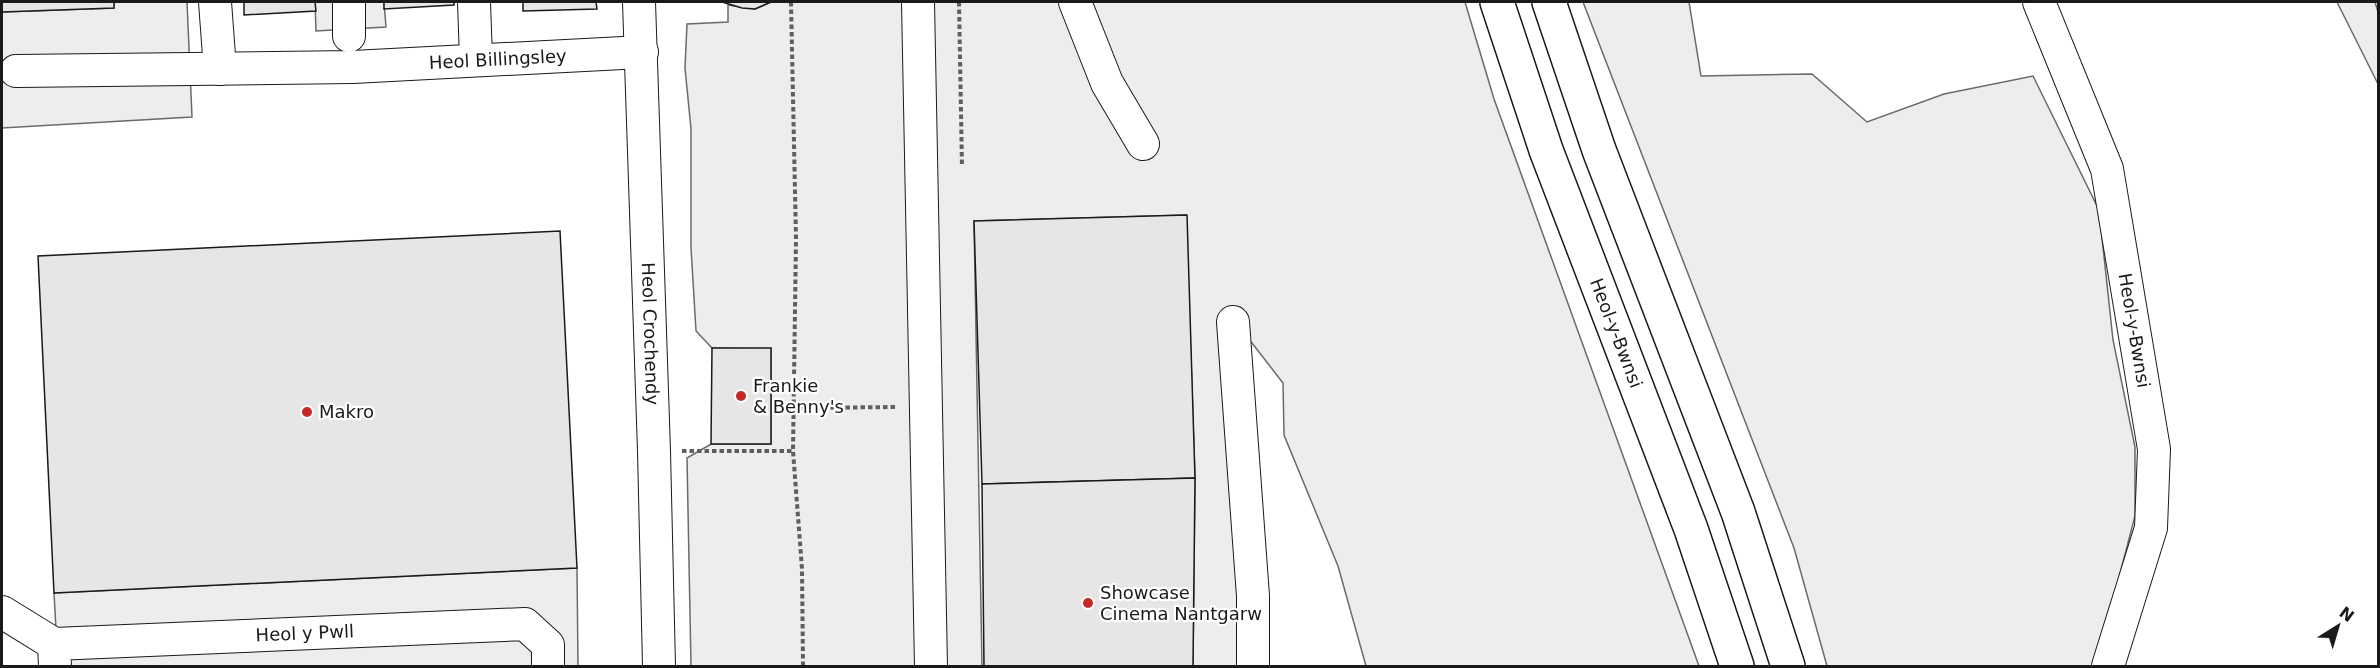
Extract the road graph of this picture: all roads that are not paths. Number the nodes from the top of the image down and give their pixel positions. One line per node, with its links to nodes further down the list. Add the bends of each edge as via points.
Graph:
1 (215, 2): 13 (street)
2 (349, 2): 10 (street)
3 (474, 2): 12 (street)
4 (639, 2): 11 (street, Heol Crochendy)
5 (918, 2): 21 (street)
6 (1075, 2): 15 (street, via 1107,83)
7 (1497, 2): 23 (highway, Heol-y-Bwnsi, via 1546,150 1691,529)
8 (1549, 2): 24 (highway, via 1599,150 1738,512)
9 (2039, 2): 25 (street, Heol-y-Bwnsi, via 2107,169 2154,449 2151,528)
10 (350, 36)
11 (642, 52): 12 (street, Heol Billingsley); 20 (street, Heol Crochendy)
12 (476, 59): 13 (street, Heol Billingsley, via 353,67)
13 (220, 69): 14 (street, Heol Billingsley)
14 (15, 71)
15 (1143, 144)
16 (1233, 322): 22 (street)
17 (2, 612): 18 (street)
18 (54, 655): 19 (street, Heol y Pwll, via 525,624 548,645)
19 (548, 666)
20 (659, 666)
21 (931, 666)
22 (1254, 666)
23 (1737, 666)
24 (1788, 666)
25 (2108, 666)

